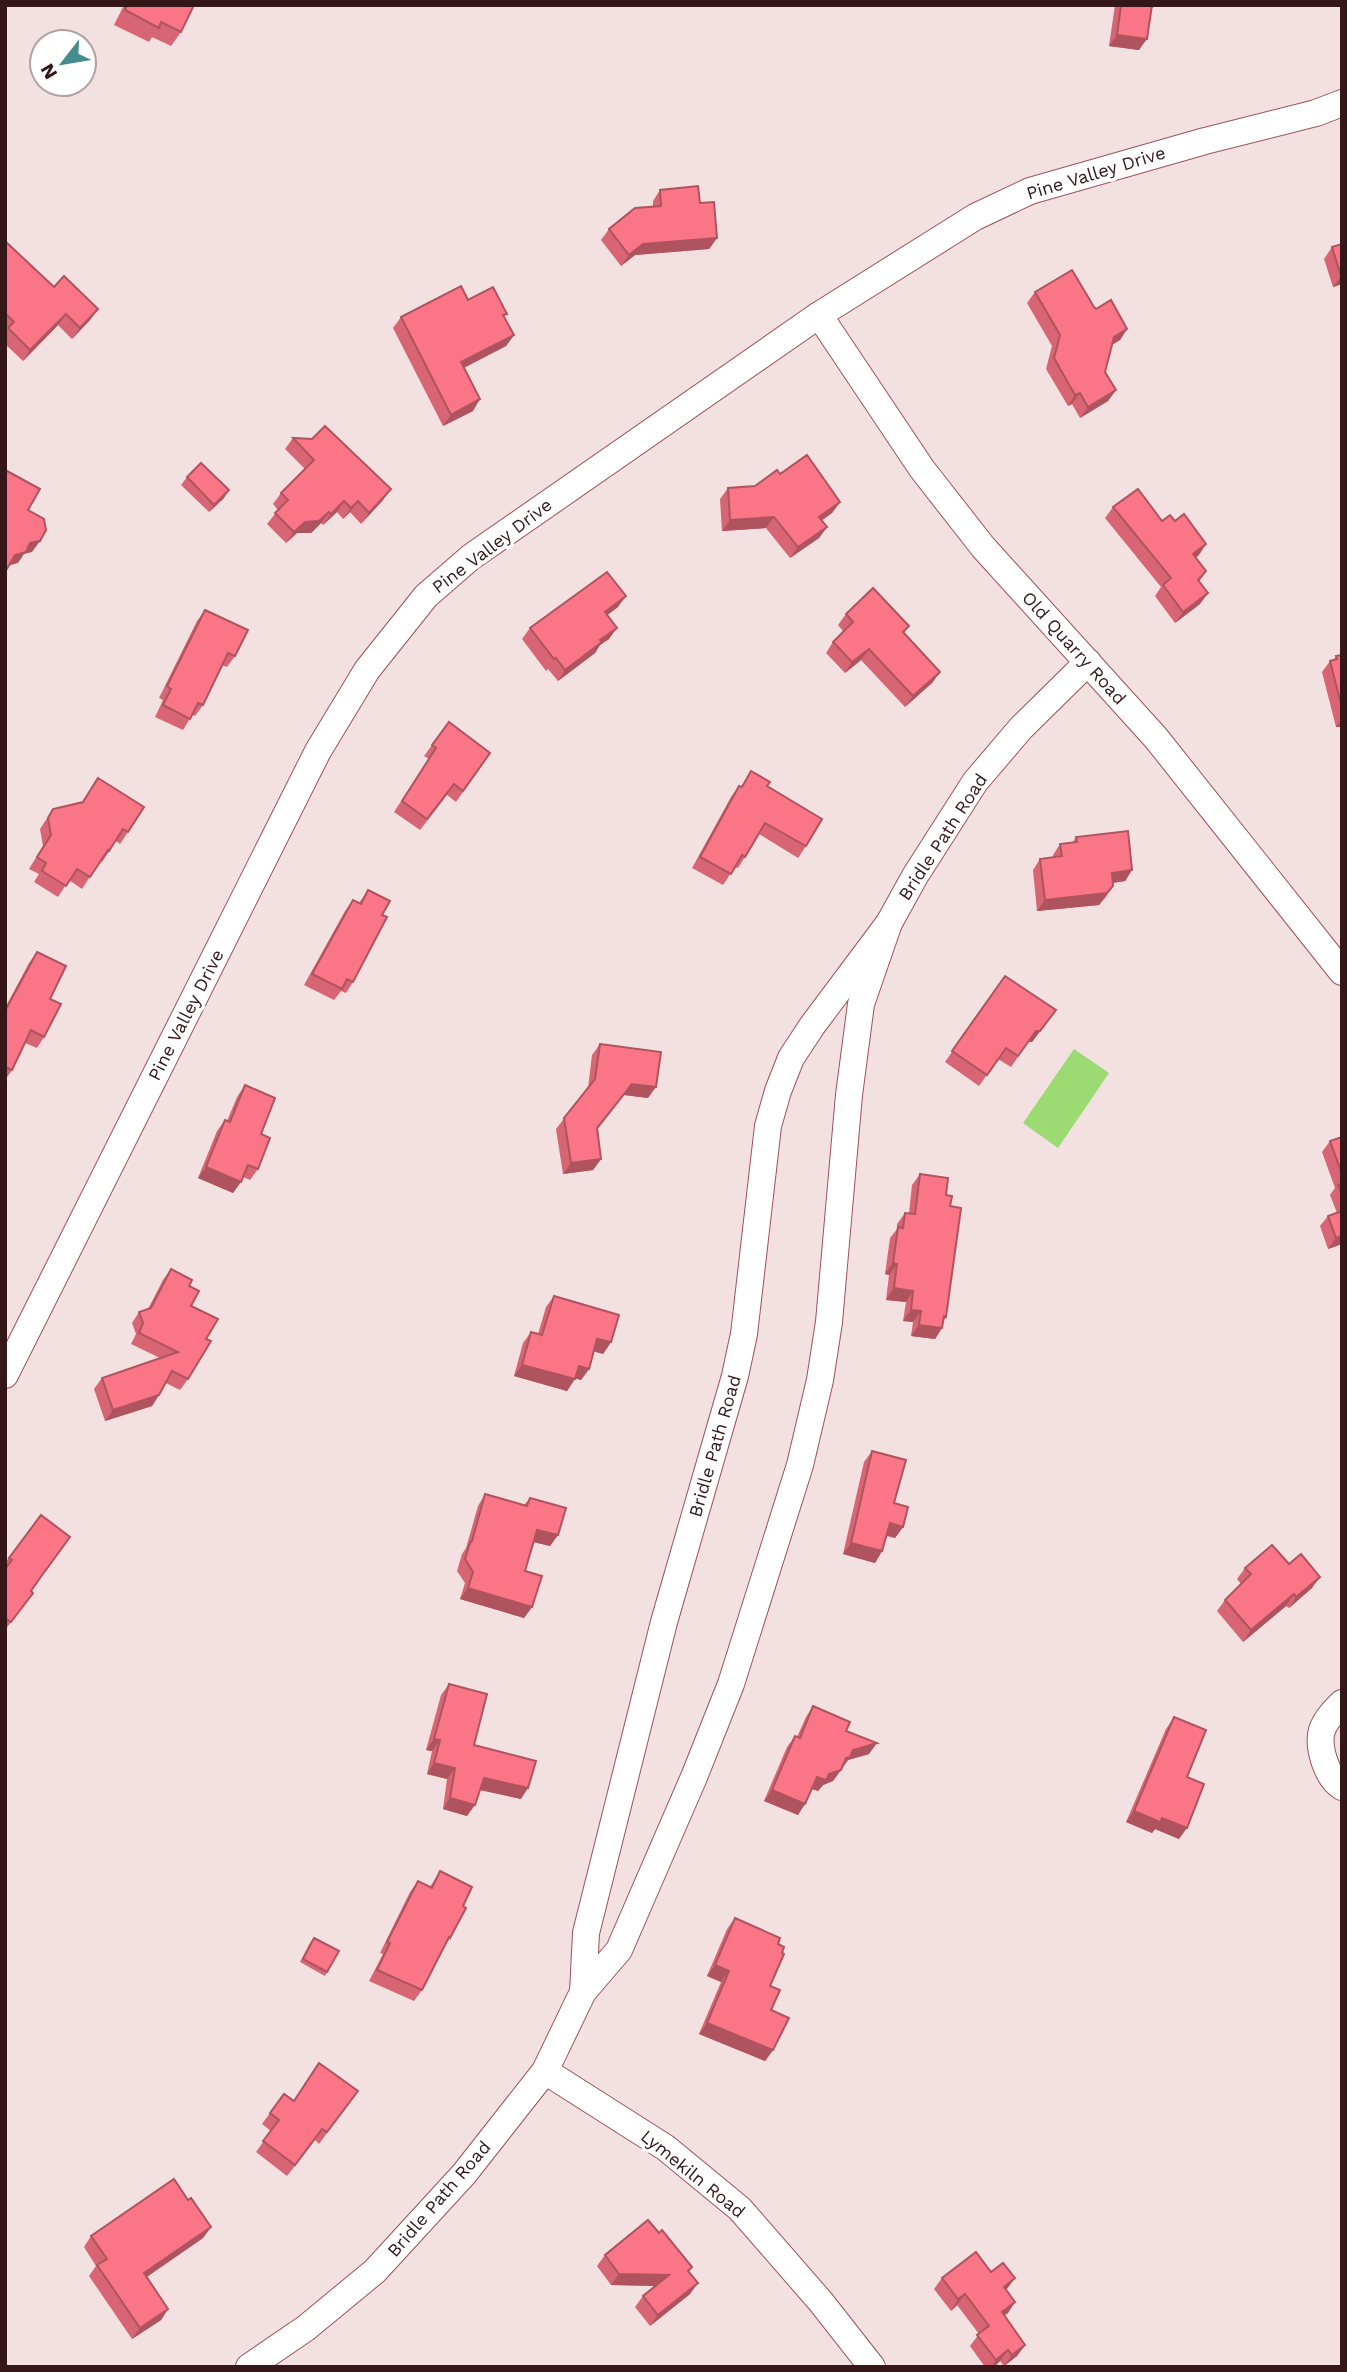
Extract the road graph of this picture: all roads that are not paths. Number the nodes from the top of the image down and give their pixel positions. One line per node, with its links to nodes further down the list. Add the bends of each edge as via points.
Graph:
1 (1342, 103): 2 (street, Pine Valley Drive, via 1030,191 975,217)
2 (819, 315): 3 (street, Old Quarry Road, via 922,469 983,547); 6 (street, Pine Valley Drive, via 471,557 426,596 367,670 318,751)
3 (1088, 662): 4 (street, Bridle Path Road, via 1021,728 975,782); 5 (street, Old Quarry Road, via 1156,738)
4 (889, 923): 9 (street, Bridle Path Road, via 861,1004 829,1322 800,1465 731,1684 694,1777 619,1950); 9 (street, Bridle Path Road, via 812,1026 778,1091 768,1126 735,1376 664,1622 586,1933)
5 (1342, 972)
6 (5, 1375)
7 (1342, 1703): 8 (street, via 1321,1732 1325,1767)
8 (1342, 1787)
9 (583, 1992): 10 (street, Bridle Path Road)
10 (545, 2071): 11 (street, Bridle Path Road, via 464,2174 375,2271 306,2328); 12 (street, Lymekiln Road, via 666,2148 740,2209)
11 (249, 2367)
12 (872, 2367)

